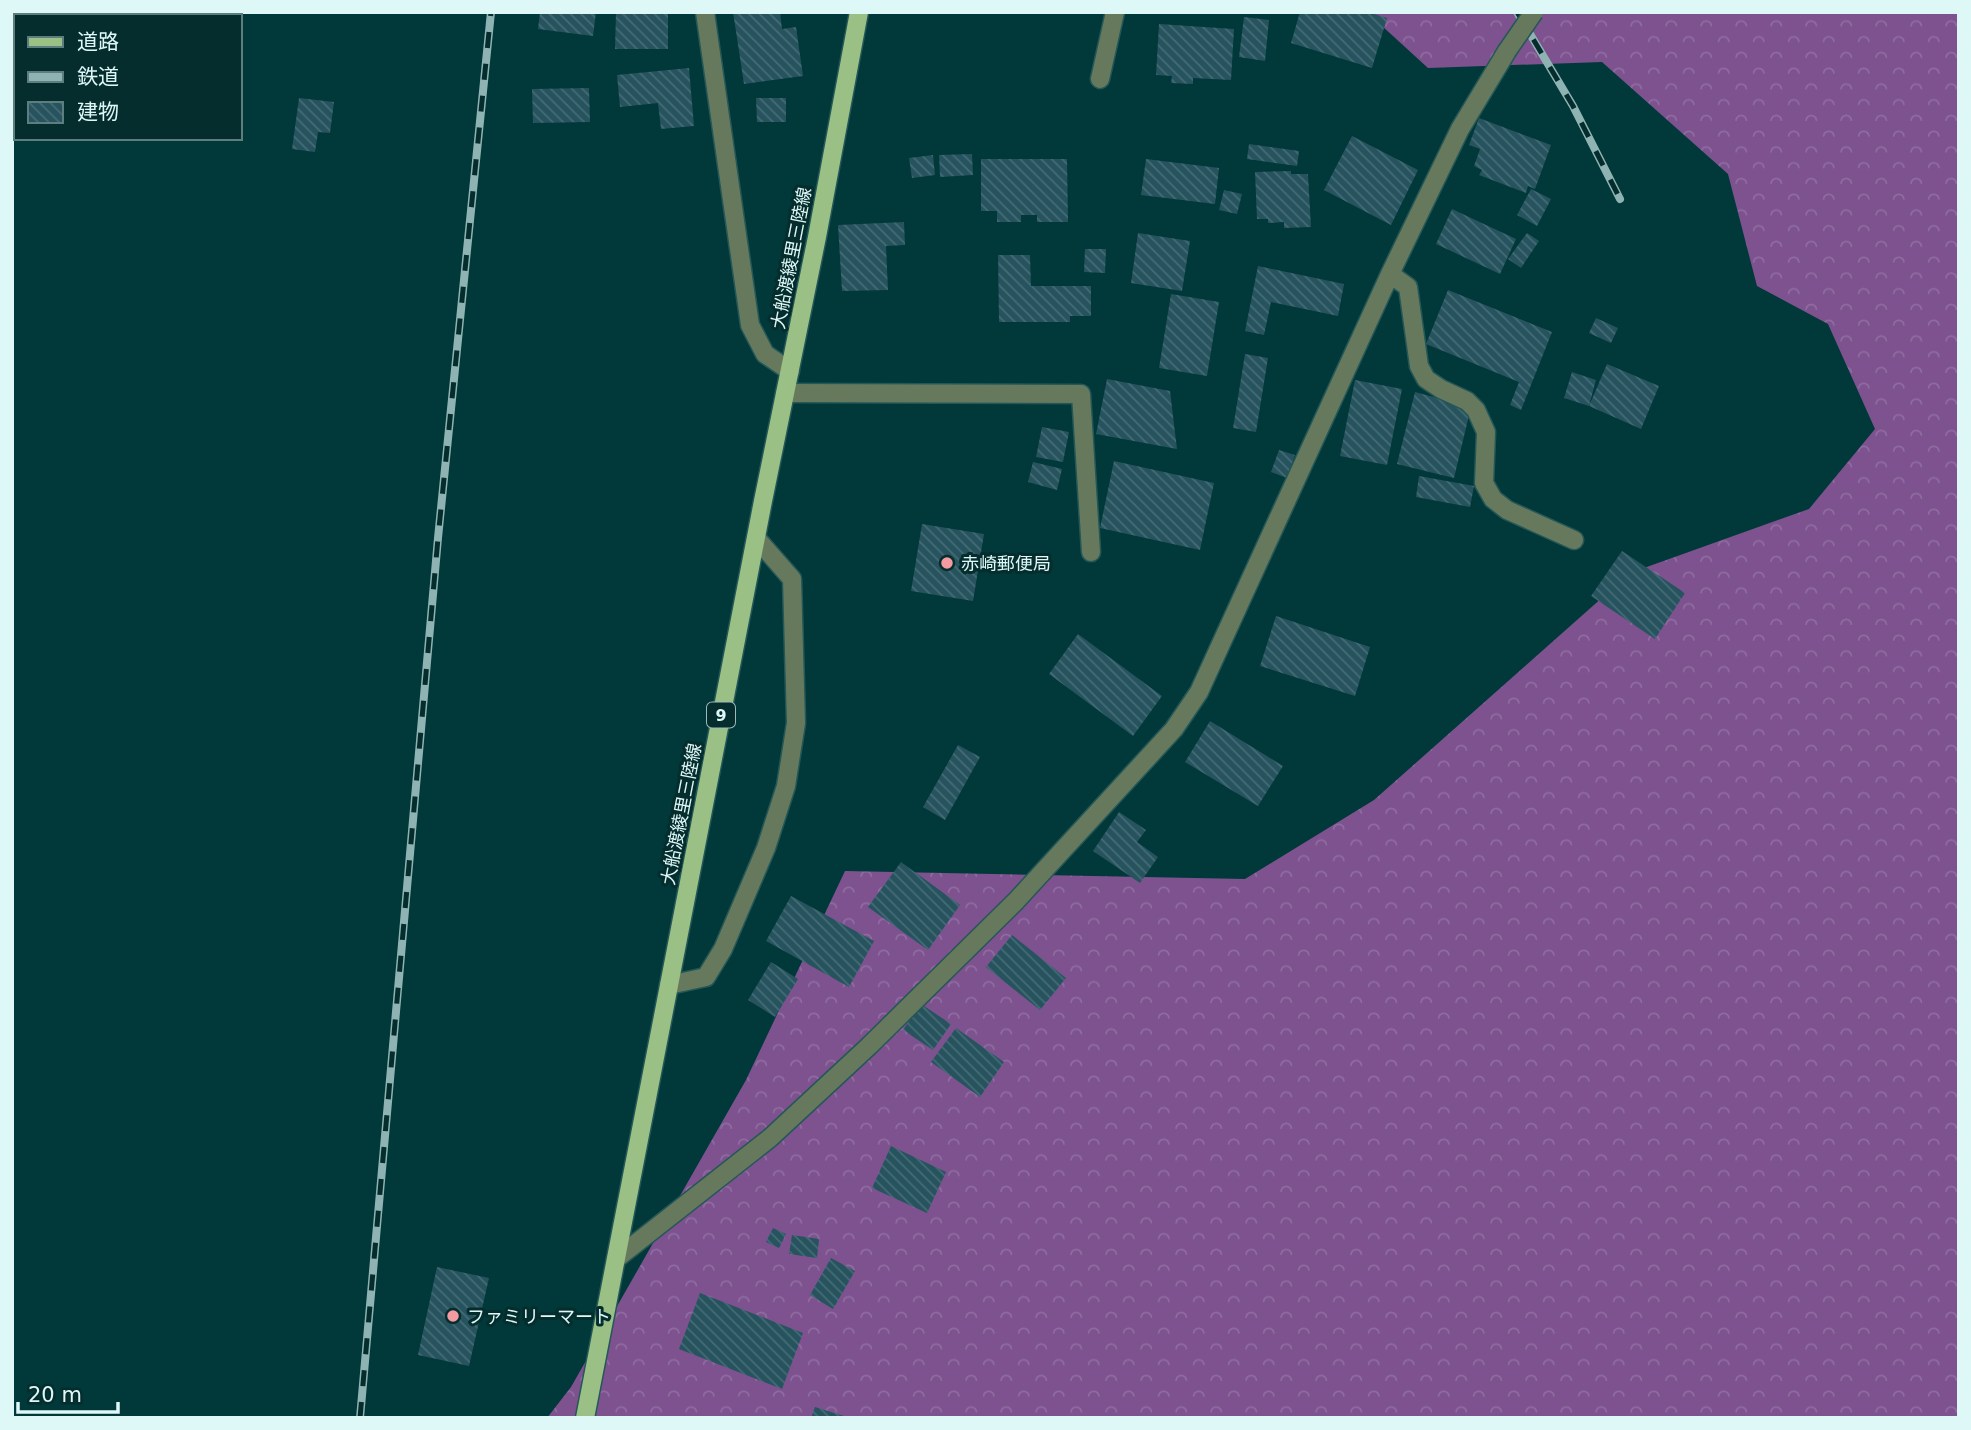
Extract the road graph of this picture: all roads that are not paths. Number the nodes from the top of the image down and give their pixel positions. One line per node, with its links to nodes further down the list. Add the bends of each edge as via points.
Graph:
1 (705, 12): 7 (street, via 750,325 765,354)
2 (859, 12): 7 (main road, 大船渡綾里三陸線 / 9)
3 (1115, 12): 5 (street)
4 (1534, 12): 6 (street, bridge, via 1460,128)
5 (1100, 79)
6 (1390, 274): 10 (street, via 1408,287 1419,366 1426,379 1476,410 1486,432 1484,483 1493,499); 13 (street, via 1199,692 1174,729 1017,901 869,1046 770,1138)
7 (790, 371): 8 (main road, 大船渡綾里三陸線 / 9)
8 (785, 393): 9 (main road, 大船渡綾里三陸線 / 9); 11 (street, via 1081,394)
9 (756, 538): 12 (main road, 大船渡綾里三陸線 / 9); 12 (street, via 792,579 796,723 786,786 766,848 723,949 706,977)
10 (1574, 540)
11 (1091, 552)
12 (669, 985): 13 (main road, 大船渡綾里三陸線 / 9)
13 (616, 1259): 14 (main road, 大船渡綾里三陸線 / 9)
14 (584, 1418)

